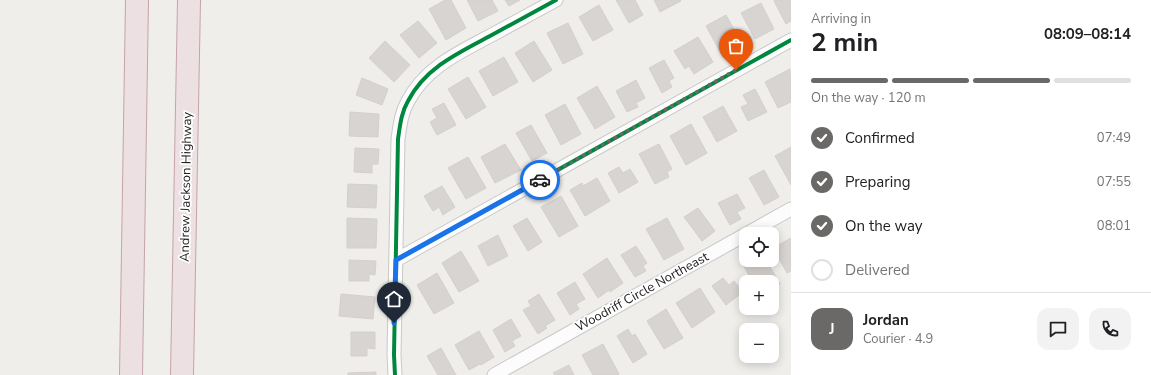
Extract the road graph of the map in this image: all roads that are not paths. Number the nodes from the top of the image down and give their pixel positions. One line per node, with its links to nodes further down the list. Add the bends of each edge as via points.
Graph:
1 (137, 0): 7 (highway)
2 (189, 0): 8 (highway, Andrew Jackson Highway)
3 (556, 0): 6 (street, via 442,64 425,77 407,102 398,139)
4 (791, 40): 6 (street)
5 (791, 209): 10 (street, Woodriff Circle Northeast)
6 (396, 260): 9 (street)
7 (130, 375)
8 (182, 375)
9 (395, 375)
10 (494, 375)

